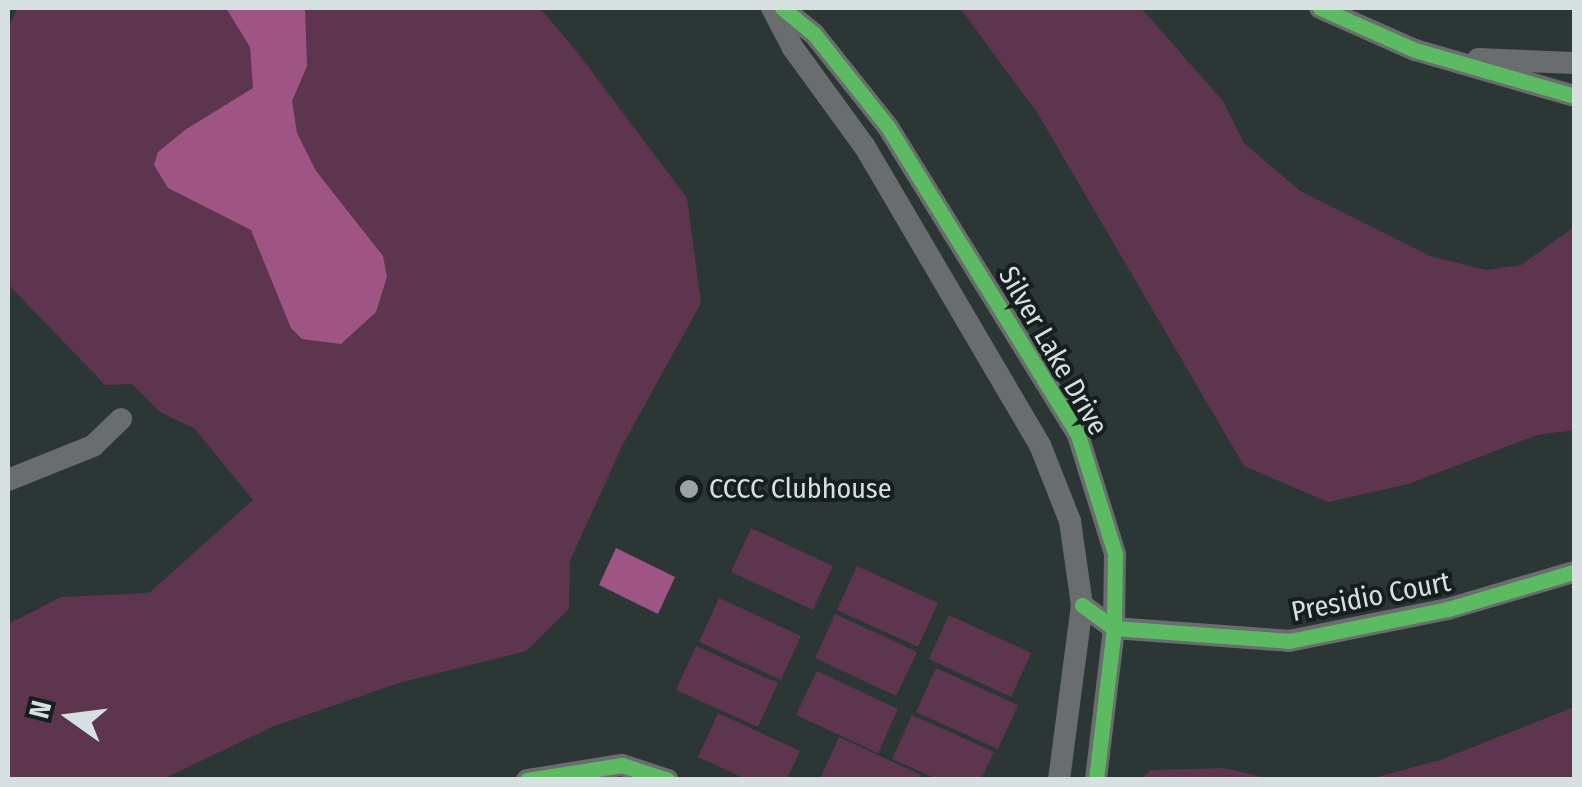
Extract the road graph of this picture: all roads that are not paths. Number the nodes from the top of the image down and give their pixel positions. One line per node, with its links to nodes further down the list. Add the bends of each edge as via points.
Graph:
1 (772, 8): 10 (street, via 792,48 865,147 1040,445 1070,521)
2 (782, 8): 11 (street, Silver Lake Drive, via 814,34 888,127 1078,436 1115,554)
3 (1320, 8): 4 (street, via 1415,50)
4 (1450, 58): 5 (street); 6 (street)
5 (1574, 63)
6 (1574, 96)
7 (121, 419): 8 (street, via 93,446)
8 (8, 480)
9 (1574, 572): 11 (street, Presidio Court, via 1448,609 1288,640)
10 (1082, 605): 11 (street); 14 (street)
11 (1114, 628): 15 (street, Silver Lake Drive)
12 (527, 780): 13 (street, via 622,764)
13 (668, 780)
14 (1059, 780)
15 (1096, 780)

